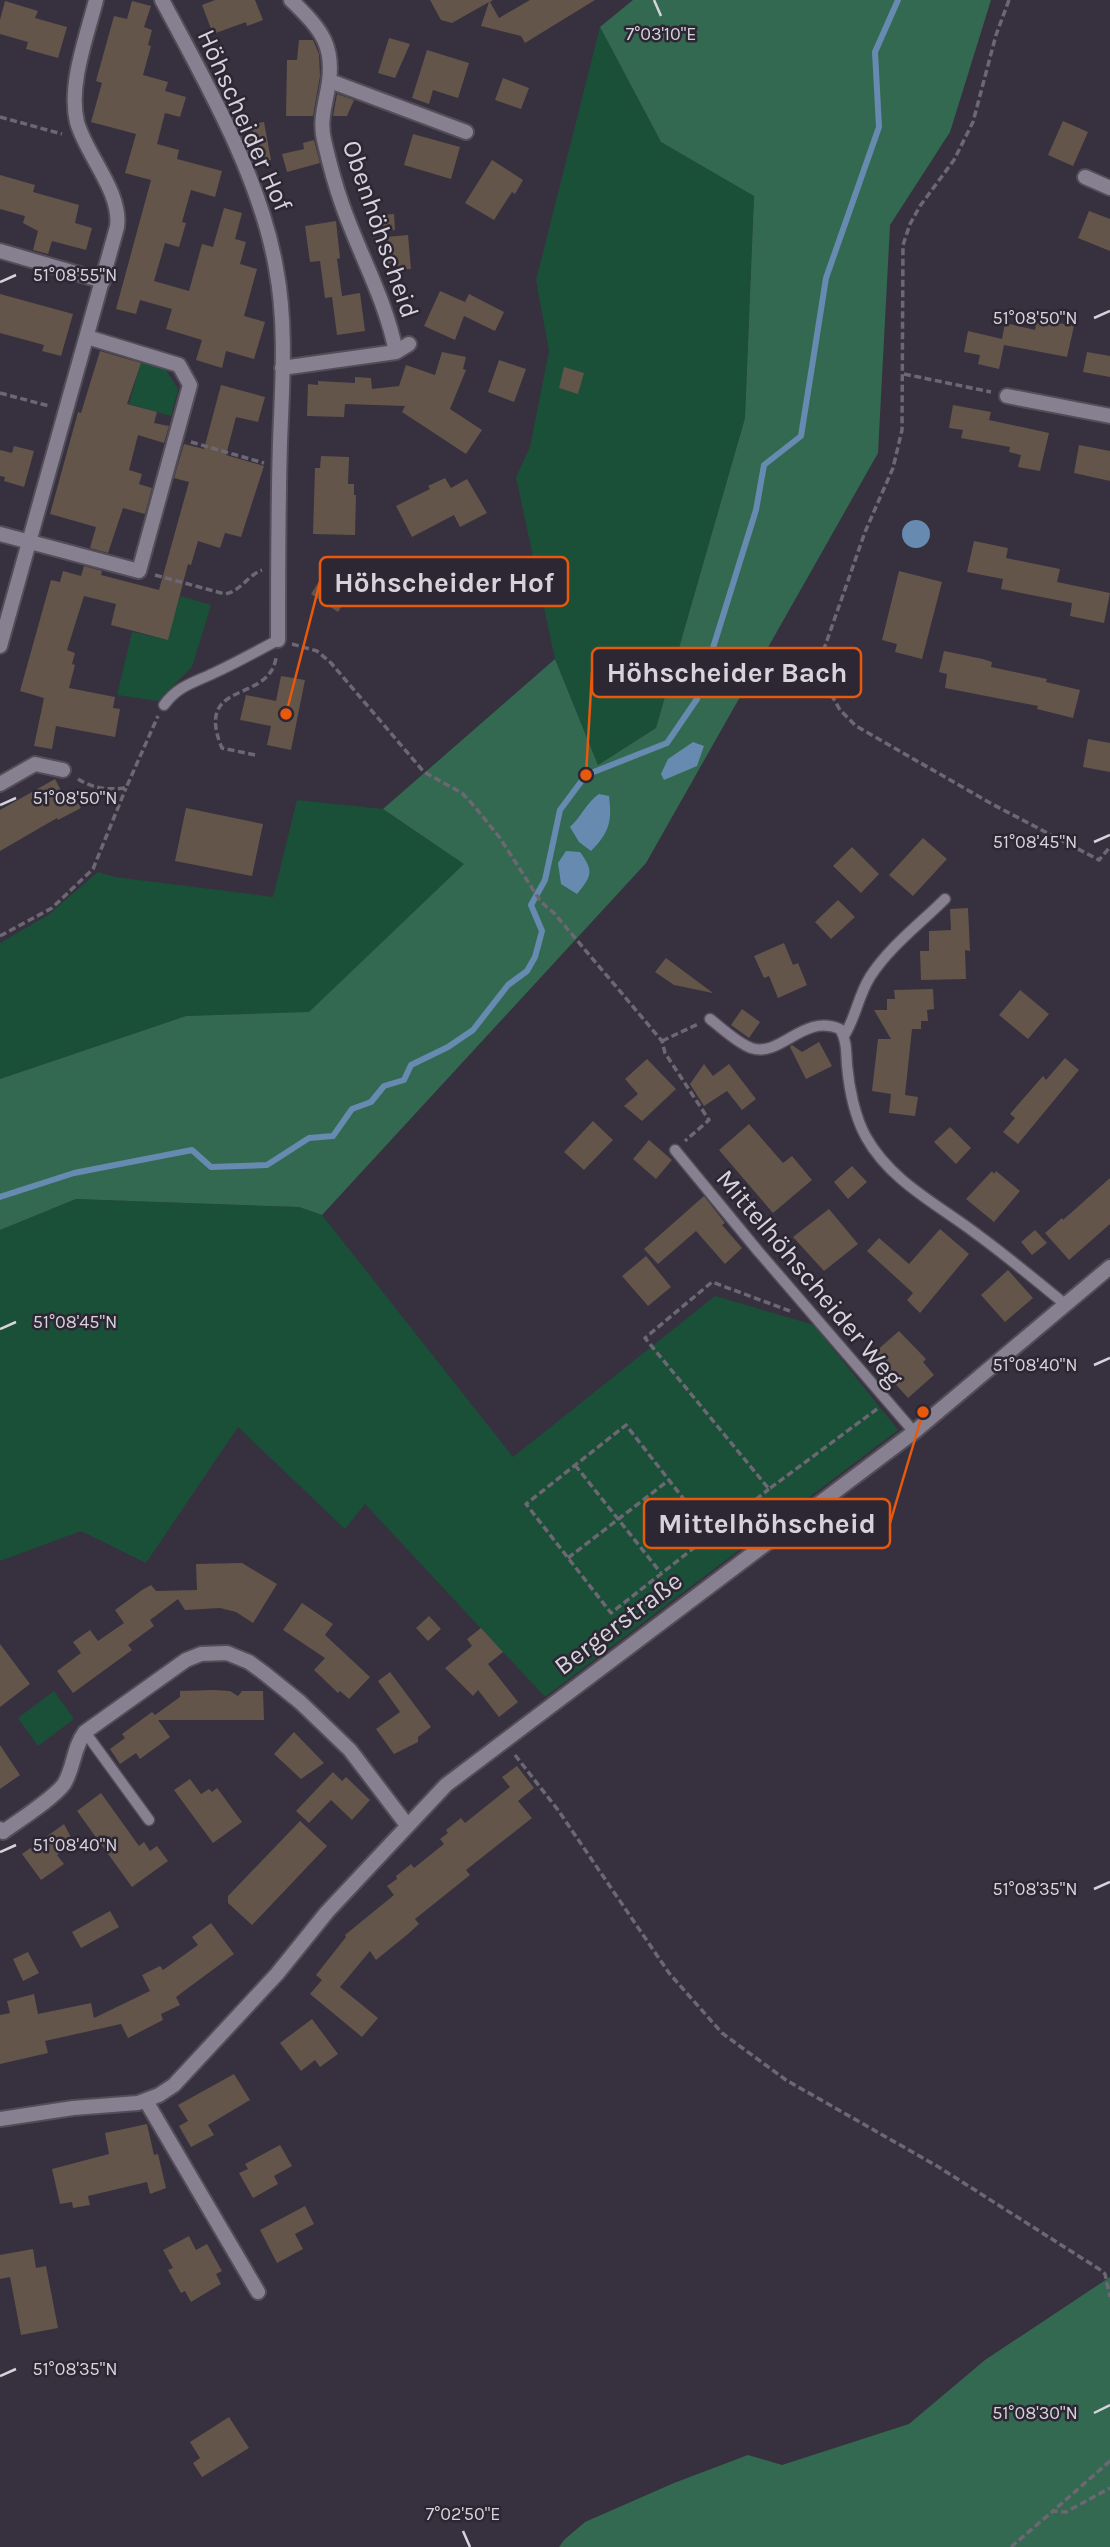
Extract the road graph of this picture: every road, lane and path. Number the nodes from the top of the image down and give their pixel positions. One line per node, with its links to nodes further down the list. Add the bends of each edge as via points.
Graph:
1 (96, 0): 7 (street, via 76,86 75,110)
2 (162, 0): 14 (street, Höhscheider Hof, via 210,90 266,226 277,269)
3 (291, 0): 5 (street, Obenhöhscheid, via 322,33)
4 (1009, 0): 15 (path, via 973,122 958,153 920,206 904,245)
5 (330, 81): 8 (street, Obenhöhscheid); 14 (street, Obenhöhscheid, via 321,123 324,139 342,205 402,348)
6 (0, 117): 7 (path, via 66,135)
7 (81, 132): 12 (street, via 117,211)
8 (466, 132)
9 (1084, 177): 10 (street)
10 (1110, 188)
11 (0, 251): 12 (street)
12 (103, 281): 13 (street)
13 (87, 337): 18 (street); 20 (street, via 179,365 190,385)
14 (282, 368): 21 (street, Höhscheider Hof)
15 (904, 374): 17 (path); 33 (path, via 902,430 893,468 865,531 824,649 827,687 839,710 856,726 902,754 1098,860)
16 (0, 393): 18 (path)
17 (1007, 396): 19 (street)
18 (66, 410): 23 (street)
19 (1110, 416)
20 (176, 438): 21 (path); 25 (street)
21 (279, 468): 24 (street, Höhscheider Hof)
22 (0, 534): 23 (street)
23 (28, 542): 25 (street); 27 (street)
24 (278, 570): 25 (path, via 254,573 236,590 225,593); 26 (street, Höhscheider Hof)
25 (139, 571)
26 (278, 640): 28 (lane, via 182,686); 29 (path, via 274,667 266,679 232,695 214,718 222,748); 39 (path, via 317,651 424,772 462,793 541,902)
27 (0, 646)
28 (164, 705): 32 (path)
29 (255, 755)
30 (63, 771): 31 (street, via 35,764); 32 (path, via 89,786)
31 (0, 784)
32 (126, 788): 36 (path, via 93,869 52,908)
33 (1110, 848)
34 (945, 899): 38 (lane, via 872,974)
35 (0, 929): 36 (path)
36 (2, 935)
37 (710, 1019): 38 (lane, via 741,1043 760,1050 820,1025 840,1029); 39 (path)
38 (844, 1035): 42 (lane, via 858,1118 877,1154 900,1179 999,1250)
39 (662, 1041): 40 (path, via 665,1053 709,1120)
40 (675, 1150): 43 (lane, Mittelhöhscheider Weg)
41 (1110, 1267): 42 (street, Bergerstraße)
42 (1066, 1306): 45 (street, Bergerstraße)
43 (818, 1321): 44 (lane, Mittelhöhscheider Weg); 48 (path, via 712,1282 645,1338)
44 (887, 1402): 45 (lane, Mittelhöhscheider Weg); 48 (path)
45 (914, 1432): 54 (street, Bergerstraße)
46 (575, 1465): 47 (path, via 626,1426); 49 (path); 51 (path, via 526,1504)
47 (669, 1480): 49 (path); 50 (path)
48 (769, 1489): 50 (path)
49 (618, 1519): 51 (path); 52 (path)
50 (711, 1534): 52 (path)
51 (568, 1558): 52 (path, via 611,1613)
52 (662, 1573)
53 (85, 1732): 55 (lane); 56 (street, via 186,1660 228,1653 249,1662 300,1702 349,1750); 57 (street, via 60,1788 3,1832)
54 (503, 1740): 56 (street, Bergerstraße, via 446,1785); 61 (path, via 558,1810 669,1973 722,2033 786,2080 937,2166 1099,2269 1105,2274)
55 (149, 1820)
56 (407, 1825): 58 (street, Bergerstraße, via 194,2066 174,2085)
57 (0, 1829)
58 (146, 2101): 59 (street); 60 (street)
59 (0, 2119)
60 (258, 2292)
61 (1110, 2297)
62 (1110, 2461): 64 (path)
63 (1110, 2488): 64 (path, via 1066,2512)
64 (1053, 2511): 65 (path)
65 (1011, 2547)

